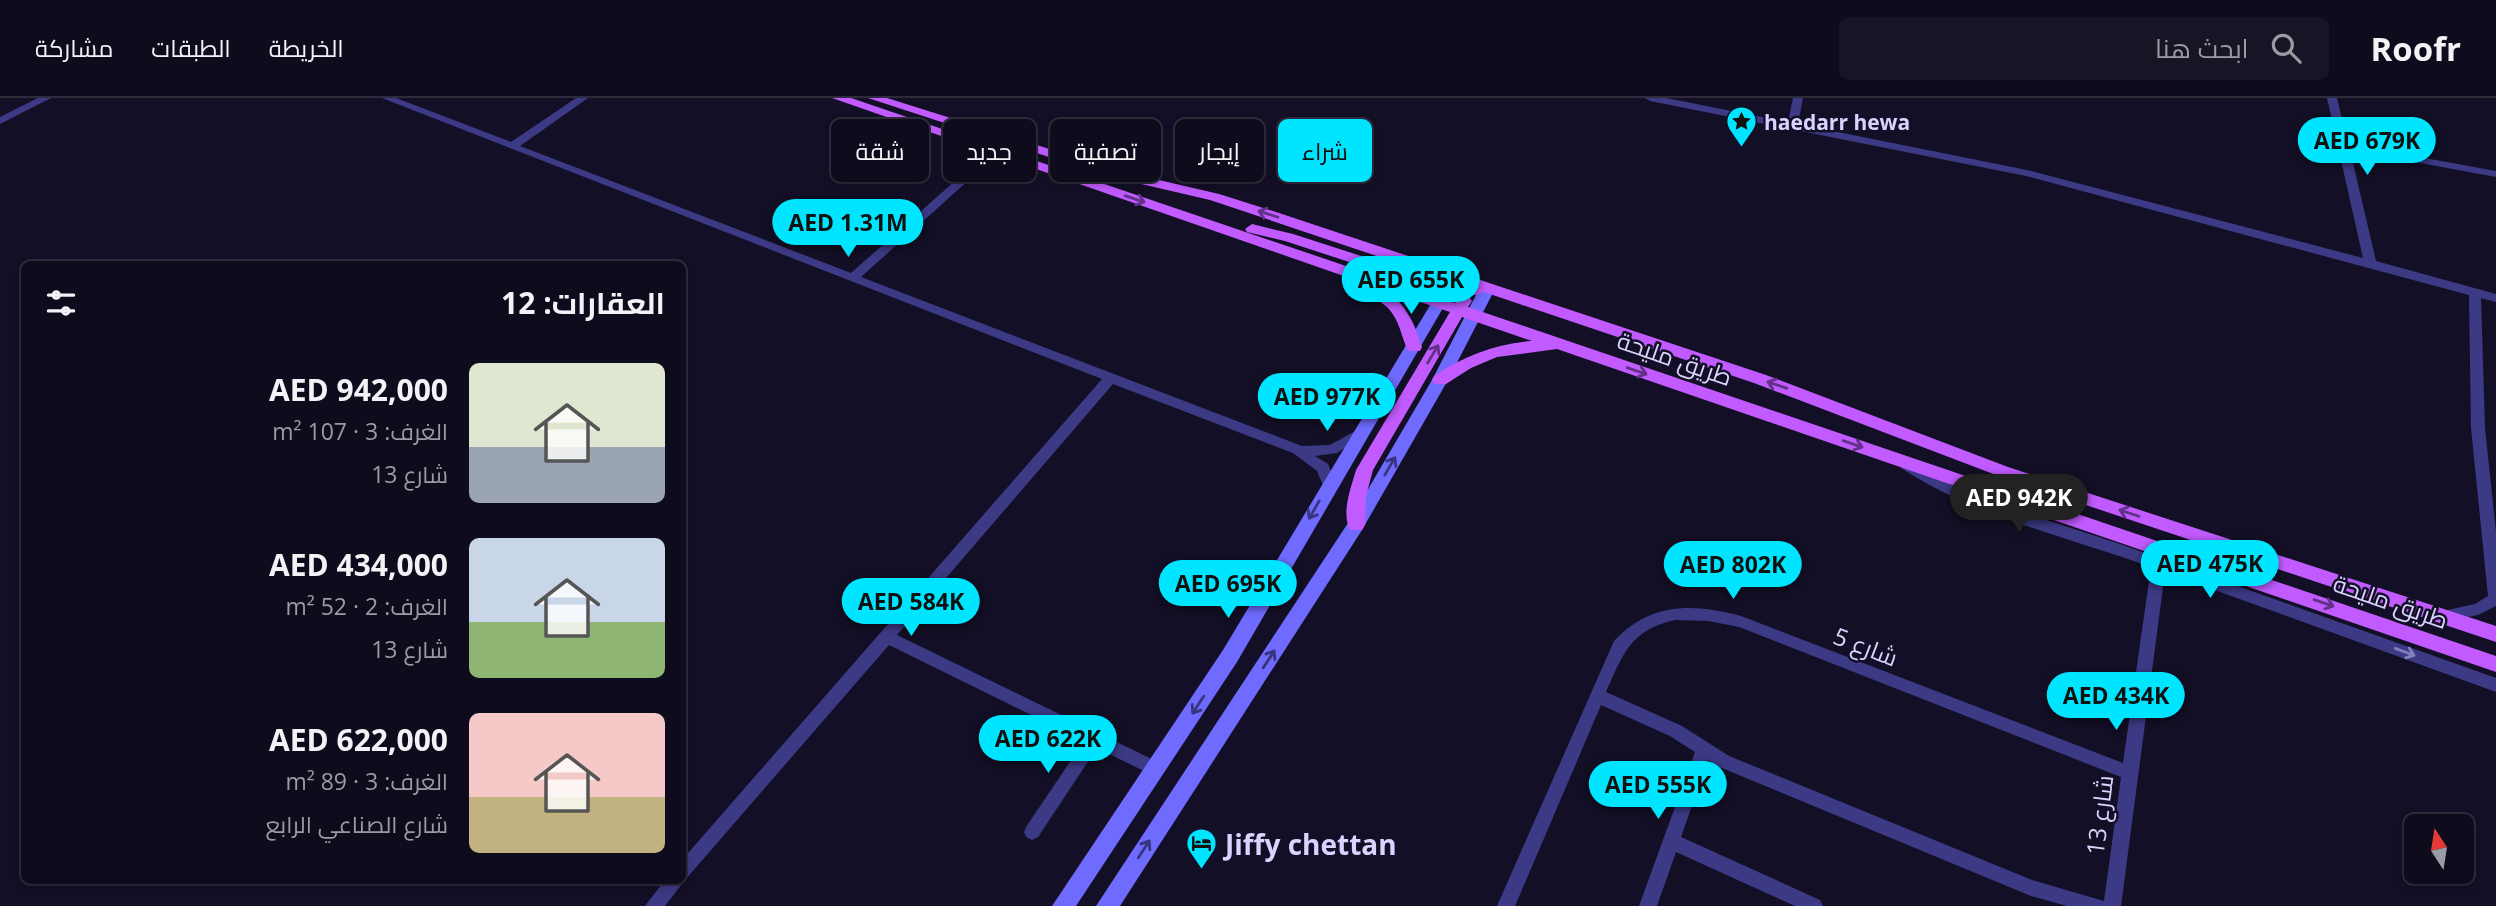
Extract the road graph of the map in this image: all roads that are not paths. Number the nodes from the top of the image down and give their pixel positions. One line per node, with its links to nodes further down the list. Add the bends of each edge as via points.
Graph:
1 (46, 98): 9 (street)
2 (387, 98): 12 (street)
3 (583, 98): 12 (street)
4 (838, 98): 11 (main road, طريق مليحة)
5 (874, 98): 21 (main road, طريق مليحة, one-way to 5, via 1245,207 1112,173)
6 (1650, 98): 10 (street)
7 (1798, 98): 10 (street)
8 (2332, 98): 13 (street)
9 (0, 121)
10 (1792, 126): 19 (street, via 2027,173)
11 (943, 135)
12 (512, 146): 20 (street)
13 (2343, 146): 15 (street); 19 (street)
14 (1036, 166): 17 (main road, طريق مليحة, one-way to 17)
15 (2496, 174)
16 (960, 182): 20 (street)
17 (1212, 225): 18 (main road, طريق مليحة); 21 (main road, via 1272,233)
18 (1315, 261): 21 (main road, طريق مليحة); 25 (main road, via 1328,272 1394,303 1407,323)
19 (2370, 264): 22 (street)
20 (852, 278): 27 (street)
21 (1447, 290): 23 (main road, طريق مليحة); 23 (main road); 25 (main road)
22 (2475, 293): 24 (street); 35 (street, via 2478,428)
23 (1472, 297): 26 (main road, طريق مليحة); 28 (main road); 33 (main road, one-way to 23, via 1357,496 1365,470); 36 (main road, طريق مليحة, one-way to 23, via 2002,471 1804,394 1653,345)
24 (2496, 298)
25 (1414, 347): 29 (main road)
26 (1573, 348): 28 (main road, via 1502,350); 31 (main road, طريق مليحة, one-way to 31)
27 (1111, 378): 30 (street); 38 (street)
28 (1440, 380): 33 (main road, one-way to 28)
29 (1359, 434): 30 (street, via 1332,450); 32 (main road)
30 (1298, 450): 32 (street, via 1323,468)
31 (1902, 461): 34 (street, via 1973,498); 39 (main road, طريق مليحة, one-way to 39)
32 (1329, 484): 44 (main road, one-way to 44, via 1230,656)
33 (1356, 525): 53 (main road, one-way to 33)
34 (2159, 564): 40 (street, one-way to 40); 45 (street, شارع 13)
35 (2496, 599): 36 (street, via 2478,609)
36 (2443, 616): 37 (main road, طريق مليحة)
37 (2496, 634)
38 (887, 637): 42 (street); 48 (street)
39 (2496, 664)
40 (2496, 685)
41 (1596, 695): 43 (street, via 1664,725); 45 (street, شارع 5, via 1628,633 1671,615 1705,614 1741,622); 54 (street, شارع 5)
42 (1094, 739): 44 (street); 46 (street)
43 (1704, 750): 47 (street); 50 (street, via 2018,883)
44 (1156, 769): 52 (main road)
45 (2129, 773): 58 (street, شارع 13)
46 (1032, 832)
47 (1671, 841): 55 (street); 56 (street)
48 (686, 868)
49 (673, 884): 51 (street)
50 (2077, 903): 57 (street)
51 (654, 906)
52 (1063, 906)
53 (1107, 906)
54 (1506, 906)
55 (1648, 906)
56 (1814, 906)
57 (2097, 906)
58 (2112, 906)

